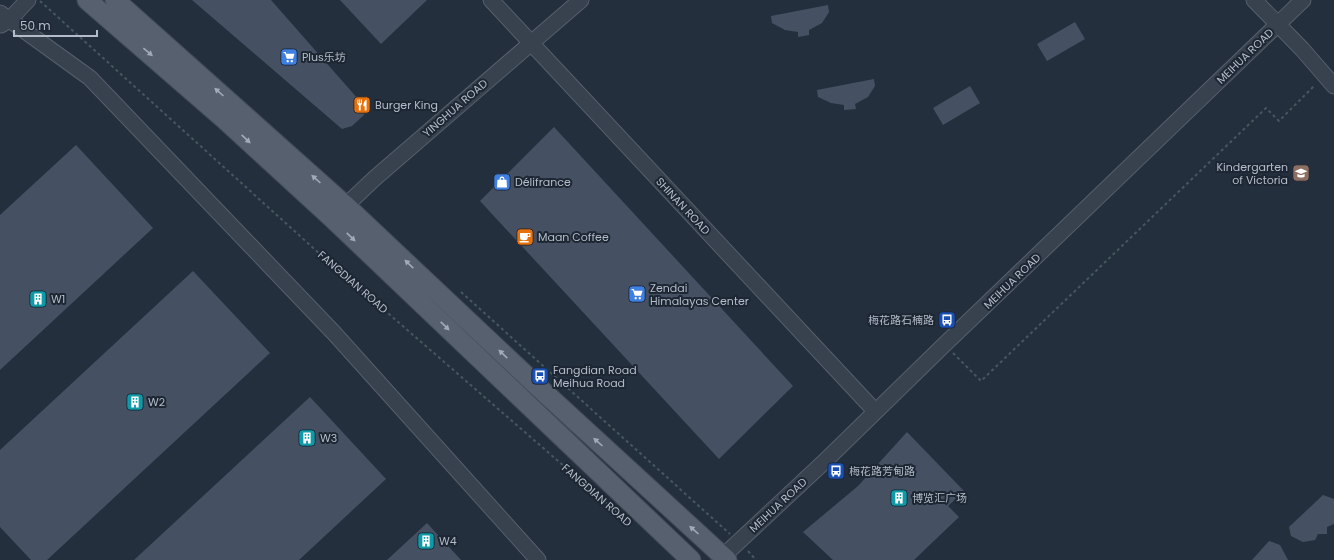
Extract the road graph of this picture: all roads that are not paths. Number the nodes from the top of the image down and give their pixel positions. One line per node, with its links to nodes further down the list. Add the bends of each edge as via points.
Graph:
1 (28, 0): 8 (street)
2 (87, 0): 13 (main road, FANGDIAN ROAD, one-way to 13)
3 (115, 0): 12 (main road, one-way to 3)
4 (491, 0): 10 (street, SHINAN ROAD)
5 (581, 0): 10 (street, YINGHUA ROAD)
6 (1254, 0): 9 (street)
7 (1303, 0): 9 (street, MEIHUA ROAD)
8 (3, 20): 16 (street, via 90,78 334,333)
9 (1278, 24): 11 (street); 14 (street, MEIHUA ROAD)
10 (531, 43): 12 (street, YINGHUA ROAD); 14 (street, SHINAN ROAD)
11 (1329, 80)
12 (345, 205): 13 (street, YINGHUA ROAD); 15 (main road, one-way to 12)
13 (332, 218): 17 (main road, FANGDIAN ROAD, one-way to 17)
14 (875, 411): 15 (street, MEIHUA ROAD)
15 (723, 559)
16 (538, 560)
17 (691, 560)

